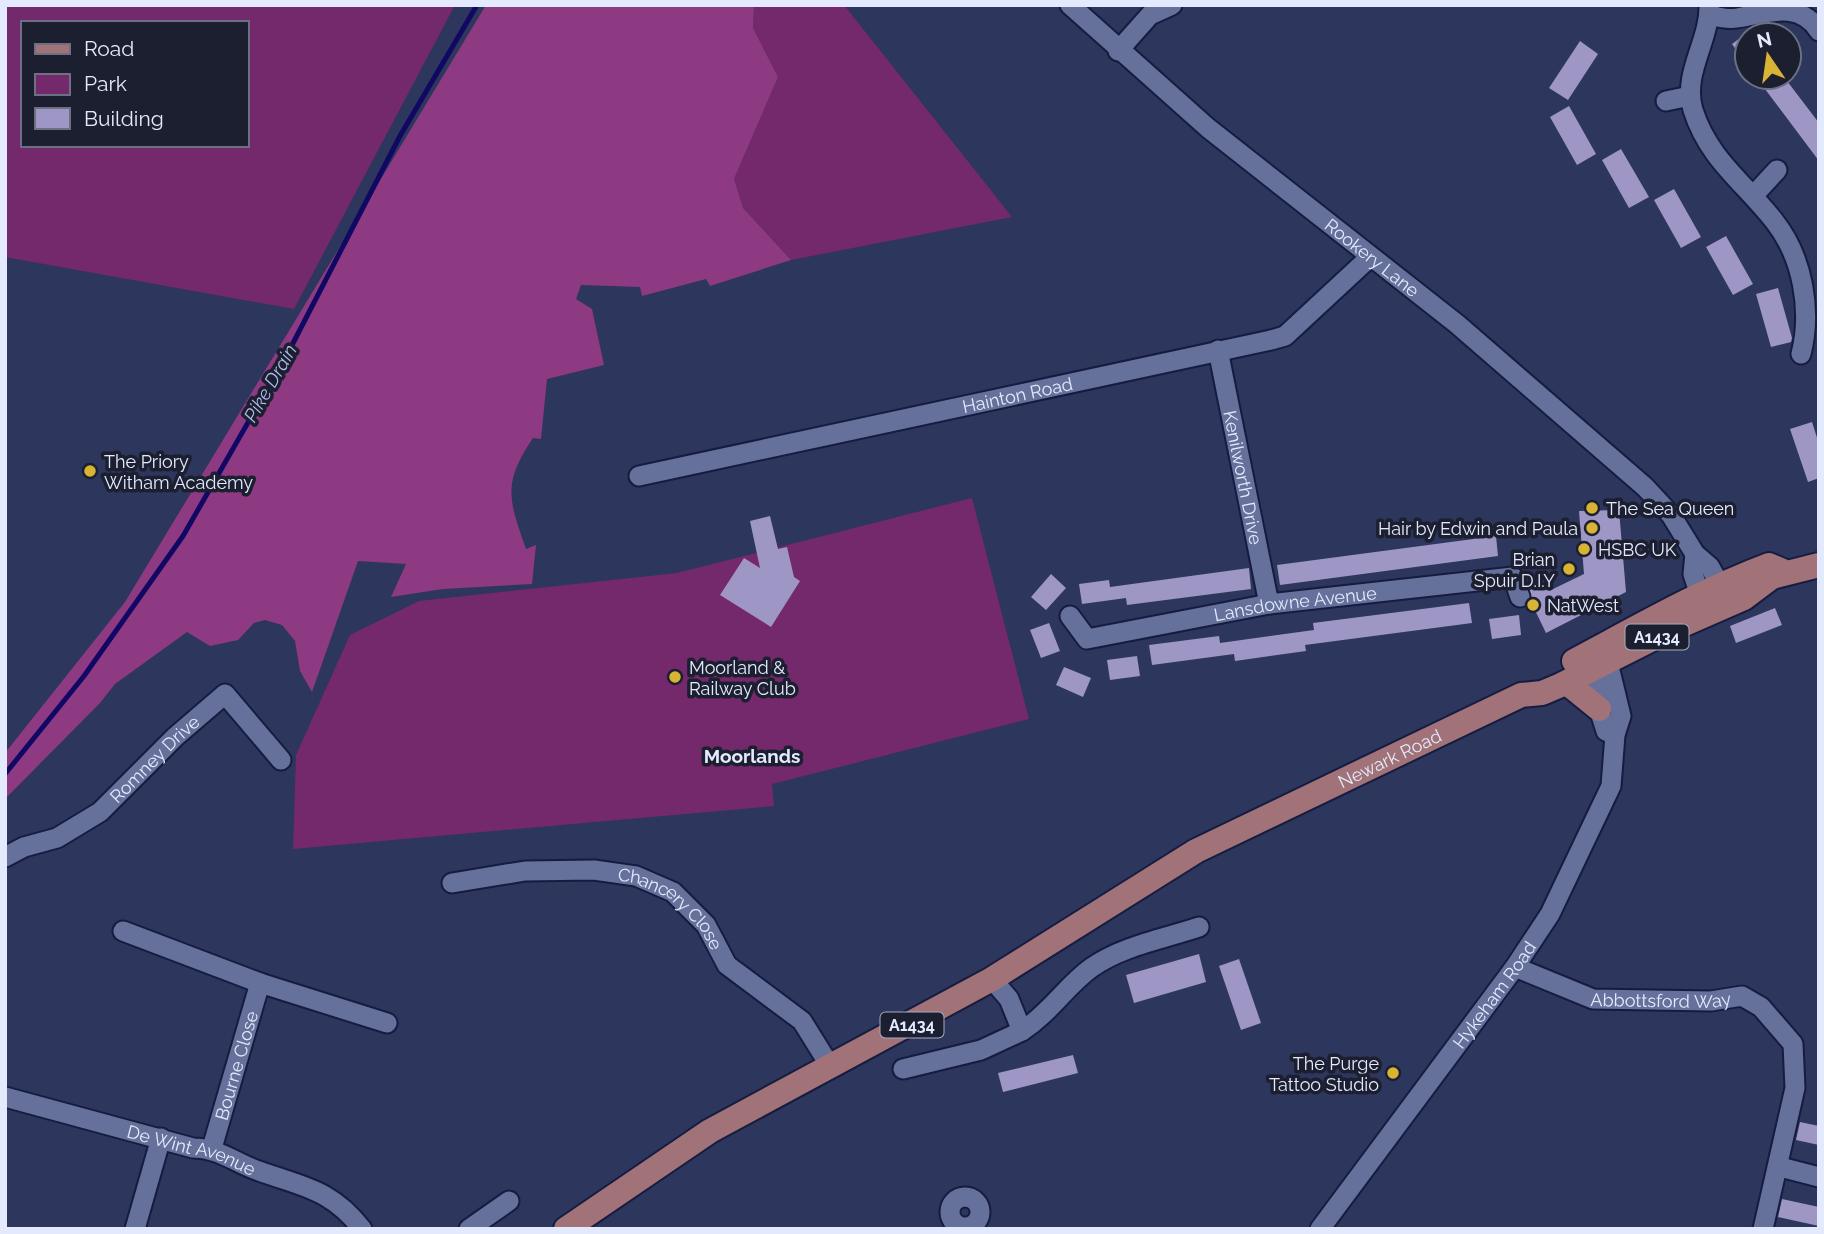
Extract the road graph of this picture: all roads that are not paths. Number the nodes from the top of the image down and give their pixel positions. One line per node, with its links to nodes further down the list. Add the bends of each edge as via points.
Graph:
1 (1070, 5): 5 (street, Rookery Lane)
2 (1172, 5): 5 (street, via 1150,15)
3 (1709, 10): 4 (street, via 1738,18 1784,6 1806,15); 6 (street)
4 (1819, 31)
5 (1118, 51): 10 (street, Rookery Lane)
6 (1689, 96): 7 (street); 9 (street, via 1710,149)
7 (1666, 101)
8 (1777, 170): 9 (street)
9 (1753, 196): 11 (street, via 1787,240)
10 (1369, 258): 12 (street, Hainton Road, via 1284,336); 17 (street, Rookery Lane, via 1457,324 1645,487 1695,554 1693,575)
11 (1812, 337): 13 (street)
12 (1218, 350): 14 (street, Hainton Road); 18 (street, Kenilworth Drive)
13 (1801, 354)
14 (639, 476)
15 (1819, 565): 17 (main road, Newark Road, via 1772,577 1745,598)
16 (1520, 597): 18 (street, Lansdowne Avenue, via 1513,577)
17 (1714, 600): 20 (main road, Newark Road / A1434)
18 (1269, 604): 19 (street, Lansdowne Avenue, via 1087,639)
19 (1070, 617)
20 (1599, 656): 21 (main road, Newark Road / A1434); 22 (main road, Newark Road / A1434, via 1537,679); 23 (street); 24 (street, Hykeham Road, via 1621,716)
21 (1567, 683): 22 (main road, Newark Road / A1434); 23 (main road)
22 (1521, 695): 31 (main road, Newark Road / A1434, via 1196,851)
23 (1598, 709): 24 (street, via 1606,731)
24 (1615, 735): 30 (street, Hykeham Road, via 1611,786 1550,914)
25 (281, 760): 26 (street, Romney Drive, via 225,694 100,812 57,838)
26 (5, 857)
27 (452, 883): 35 (street, Chancery Close, via 526,871 594,870 636,876 673,892 706,925 727,965 802,1021)
28 (1199, 927): 34 (street, via 1101,962)
29 (122, 931): 32 (street)
30 (1515, 967): 40 (street, Abbottsford Way, via 1593,999 1711,1001 1742,996 1761,1007 1793,1044 1795,1088); 47 (street, Hykeham Road)
31 (992, 979): 34 (street, via 1009,999); 35 (main road, A1434)
32 (260, 983): 33 (street); 39 (street, Bourne Close)
33 (387, 1023)
34 (1022, 1031): 36 (street, via 981,1050)
35 (831, 1066): 46 (main road, A1434, via 710,1131)
36 (903, 1069)
37 (5, 1097): 38 (street, De Wint Avenue)
38 (161, 1138): 39 (street, De Wint Avenue, via 193,1148); 43 (street)
39 (212, 1148): 44 (street, De Wint Avenue, via 257,1171 311,1187 347,1210)
40 (1780, 1167): 41 (street); 48 (street, Abbottsford Way)
41 (1819, 1177)
42 (509, 1201): 45 (street)
43 (135, 1229)
44 (362, 1229)
45 (469, 1229)
46 (566, 1229)
47 (1320, 1229)
48 (1763, 1229)

